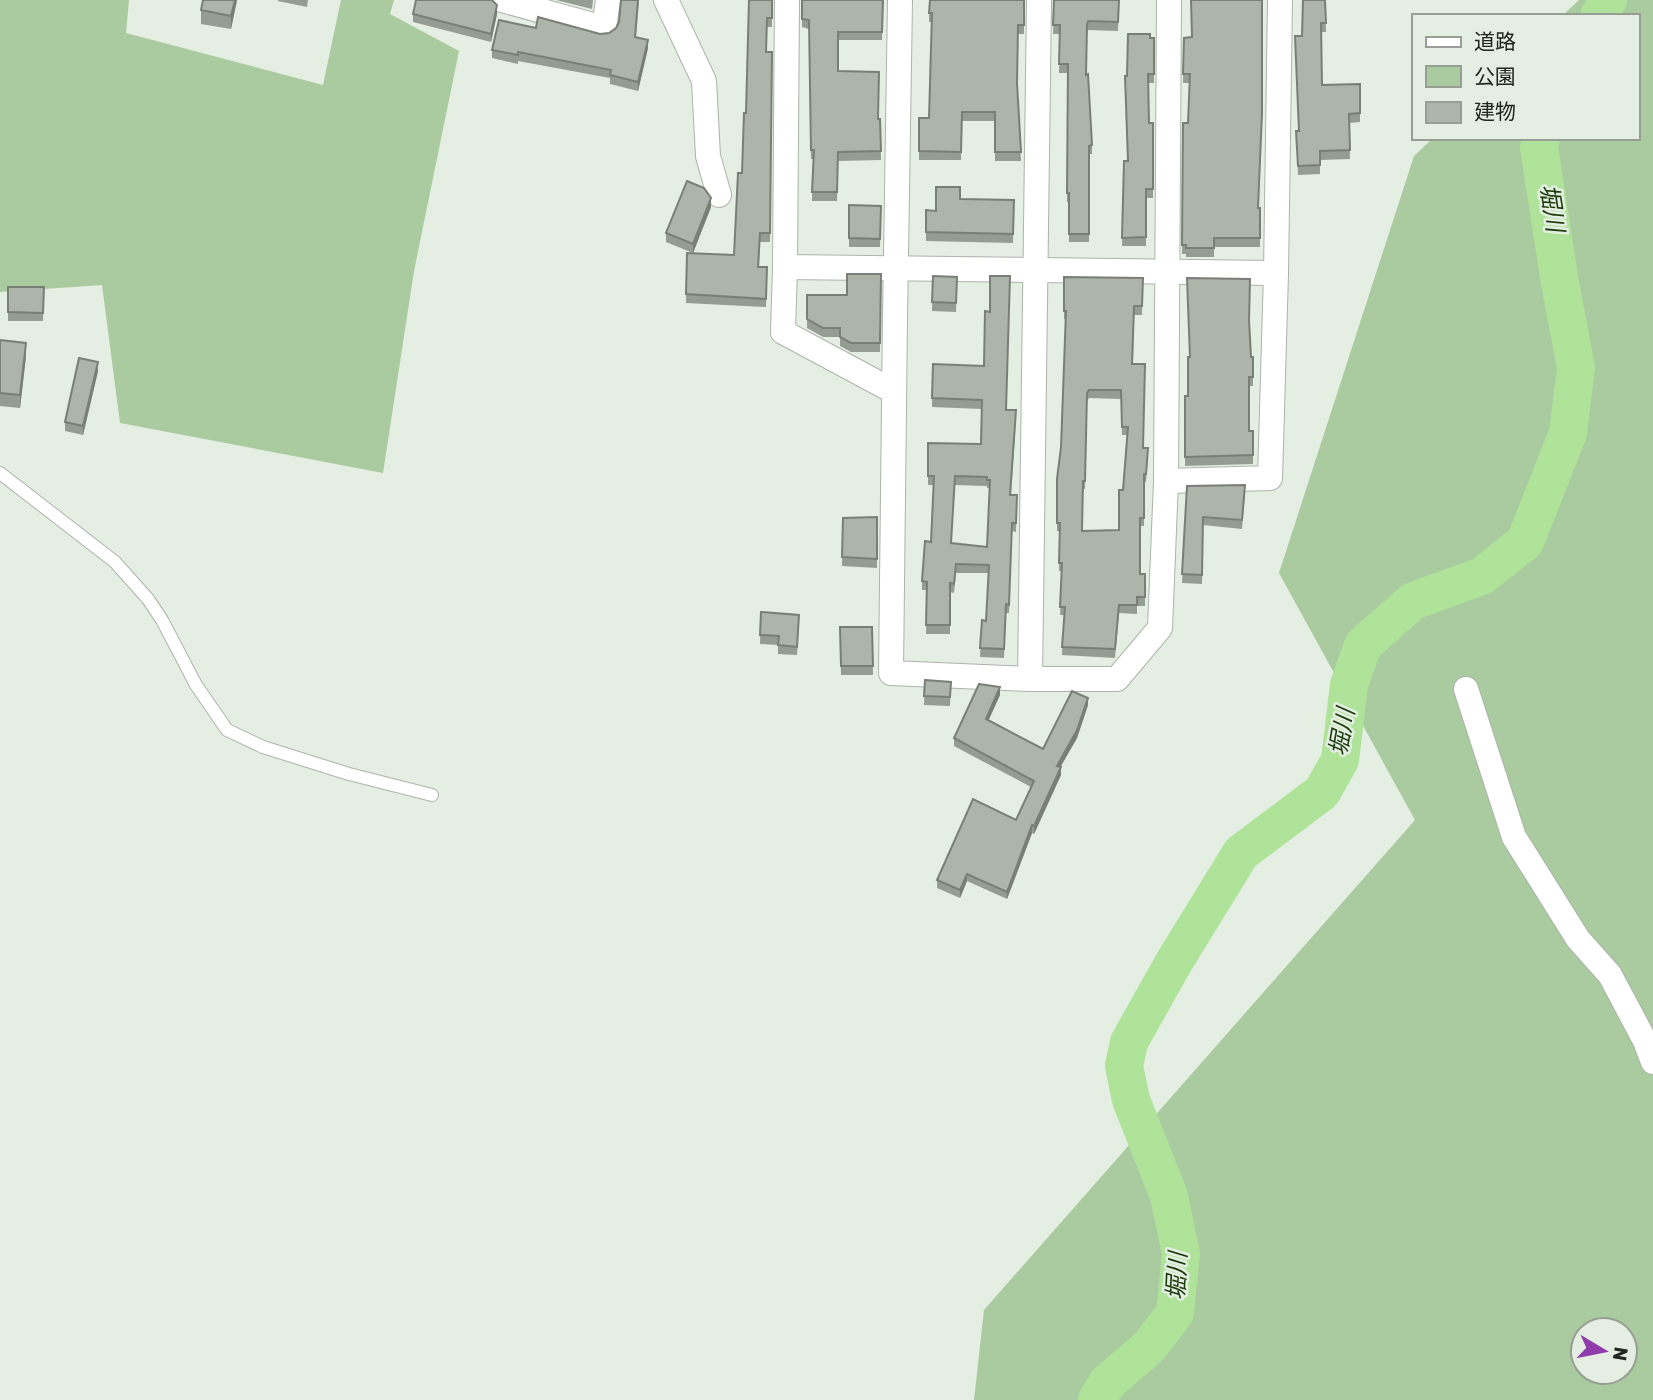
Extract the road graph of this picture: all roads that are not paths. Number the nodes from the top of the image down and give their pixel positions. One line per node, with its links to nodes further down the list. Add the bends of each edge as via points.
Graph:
1 (502, 0): 2 (street, via 604,28)
2 (608, 0)
3 (666, 0): 9 (street, via 704,81 708,156)
4 (787, 0): 10 (street)
5 (900, 0): 11 (street)
6 (1039, 0): 12 (street)
7 (1169, 0): 13 (street)
8 (1280, 0): 14 (street)
9 (719, 195)
10 (785, 267): 11 (street); 15 (street, via 783,332)
11 (897, 268): 12 (street); 15 (street)
12 (1035, 271): 13 (street); 18 (street)
13 (1168, 271): 14 (street); 17 (street)
14 (1276, 273): 17 (street, via 1270,478)
15 (893, 391): 18 (street, via 891,673)
16 (0, 473): 20 (lane, via 115,562 148,599 227,730 263,747)
17 (1166, 481): 18 (street, via 1160,628 1117,679)
18 (1030, 679)
19 (1466, 689): 21 (street, via 1514,837 1578,939 1610,975)
20 (432, 795)
21 (1653, 1062)

